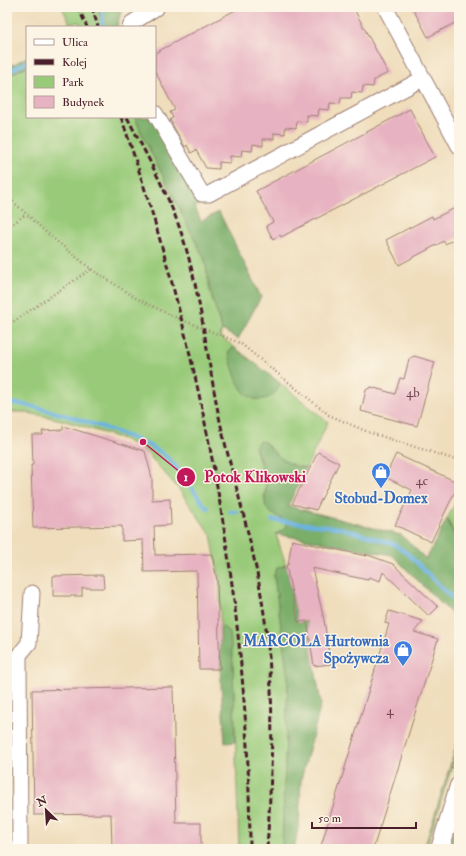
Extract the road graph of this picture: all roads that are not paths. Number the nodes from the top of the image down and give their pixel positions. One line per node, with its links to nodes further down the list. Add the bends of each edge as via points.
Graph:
1 (157, 7): 3 (lane)
2 (385, 7): 4 (lane)
3 (130, 26)
4 (422, 79): 5 (lane, via 209,194 202,194); 6 (lane)
5 (156, 115)
6 (459, 146)
7 (32, 593): 8 (lane, via 28,642)
8 (13, 656): 10 (lane)
9 (459, 786): 11 (main road)
10 (20, 849)
11 (440, 849)

